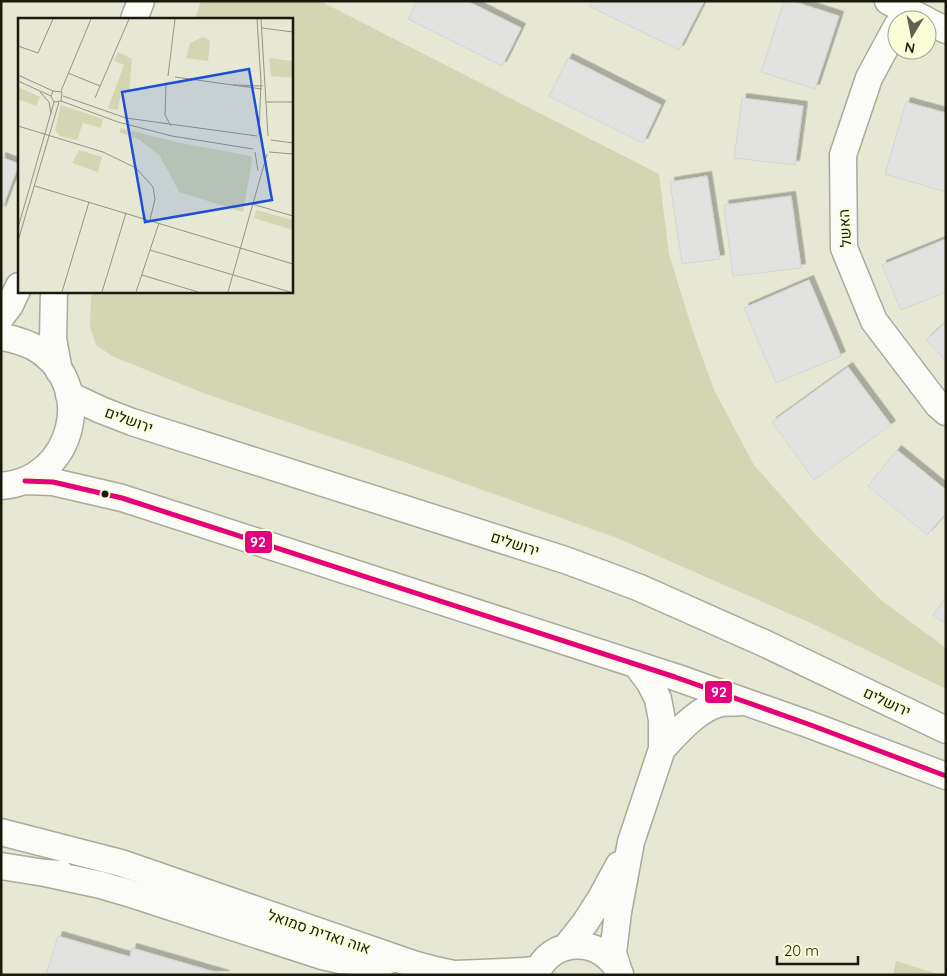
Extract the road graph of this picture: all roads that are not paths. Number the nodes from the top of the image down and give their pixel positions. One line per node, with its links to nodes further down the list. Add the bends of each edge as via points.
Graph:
1 (141, 1): 2 (street)
2 (134, 18)
3 (887, 49): 10 (street, האשל, via 869,78 843,155 844,248 874,321)
4 (18, 288): 6 (street)
5 (54, 292): 8 (street, via 53,339)
6 (1, 317)
7 (1, 337): 8 (street, via 24,342 41,351)
8 (59, 371): 9 (street)
9 (69, 396): 11 (street, via 72,404 70,427 62,449 47,468 32,479); 14 (street, ירושלים, via 132,422 565,560 640,588)
10 (946, 412)
11 (9, 487): 12 (street, via 52,482 122,498)
12 (636, 664): 13 (street); 15 (street, via 658,699)
13 (747, 702): 15 (street, via 720,704 706,709); 16 (street)
14 (946, 730)
15 (662, 749): 18 (street)
16 (946, 776)
17 (1, 832): 21 (street, אוה ואדית סמואל, via 120,863)
18 (631, 842): 22 (street, via 591,915); 25 (street, via 614,953)
19 (1, 866): 20 (street, אוה ואדית סמואל)
20 (45, 873): 21 (street, אוה ואדית סמואל); 23 (street, via 128,893 322,956)
21 (184, 885): 23 (street, אוה ואדית סמואל)
22 (566, 947): 24 (street, via 545,959); 25 (street, via 589,946 600,951)
23 (439, 972): 24 (street, אוה ואדית סמואל)
24 (537, 972)
25 (620, 973)

